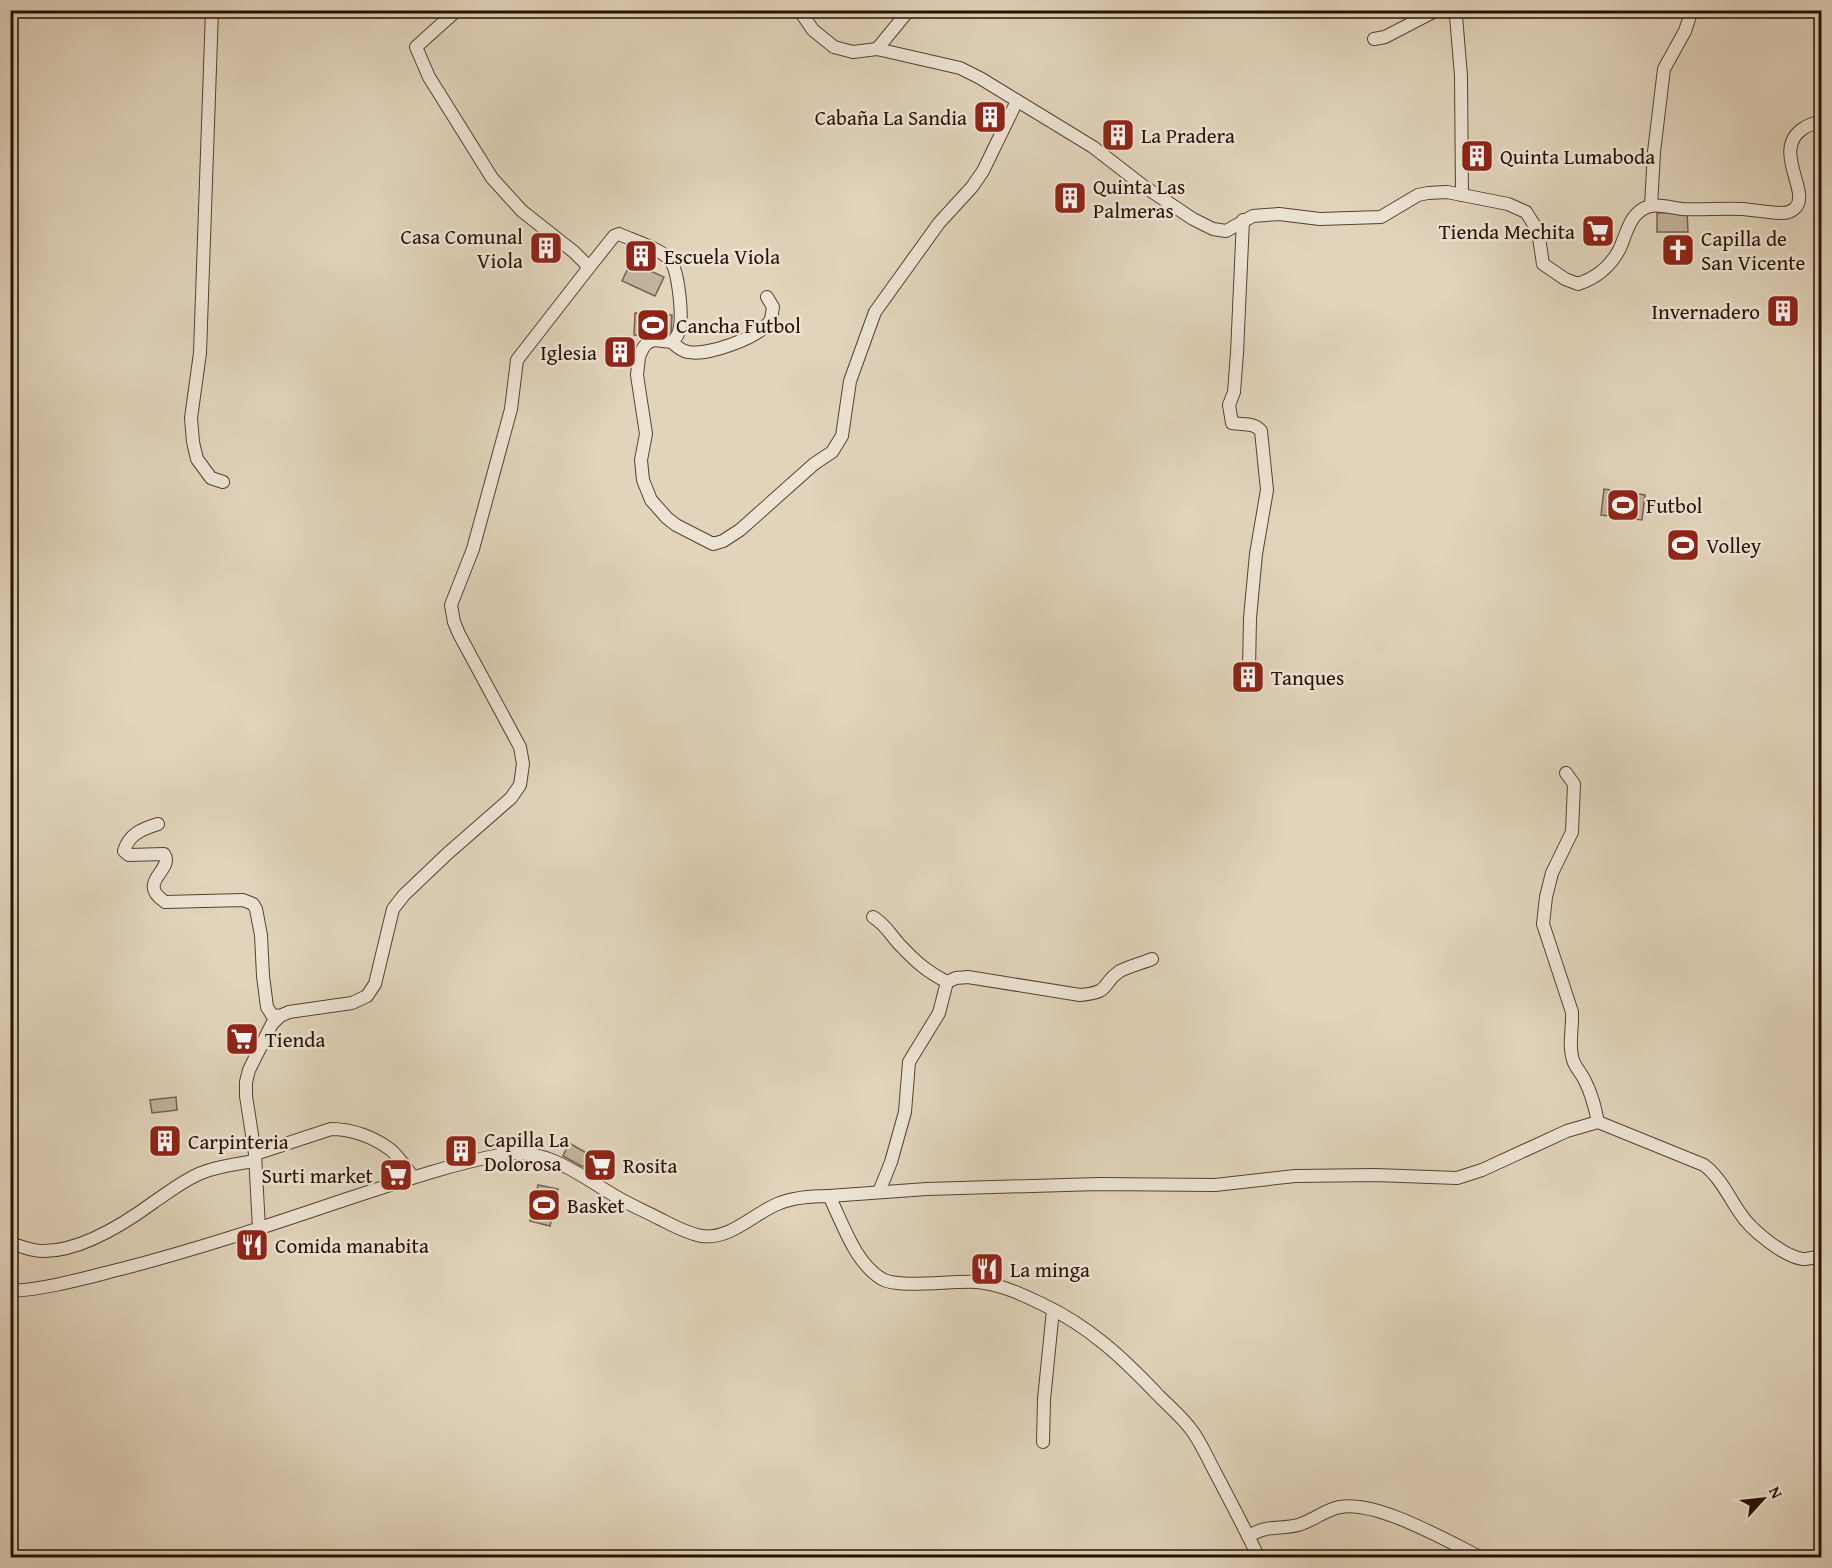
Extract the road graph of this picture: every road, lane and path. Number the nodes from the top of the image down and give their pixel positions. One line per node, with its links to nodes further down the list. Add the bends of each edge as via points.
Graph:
1 (212, 10): 18 (street, via 200,353 191,418 197,459 211,478)
2 (457, 10): 15 (street, via 416,47 424,68 492,178 522,212 580,258)
3 (799, 10): 9 (street, via 813,30 834,47 853,52)
4 (909, 10): 9 (street)
5 (1437, 10): 8 (street)
6 (1454, 10): 12 (street, via 1461,76)
7 (1692, 10): 13 (street, via 1664,69)
8 (1374, 39)
9 (877, 49): 10 (street, via 960,68)
10 (1017, 101): 14 (street, via 1093,147 1193,219 1226,231); 17 (street, via 983,171 939,223 875,312 850,381 842,436 832,452 740,530 713,544 667,518 651,501 643,480 641,460 646,434 637,375 639,357 647,343)
11 (1821, 121): 13 (street, via 1798,132 1793,141 1790,159 1799,200 1788,213)
12 (1462, 195): 13 (street, via 1508,204 1526,212 1538,231 1543,264 1578,284 1591,280 1607,267 1620,249 1628,226 1636,215); 14 (street, via 1428,192 1381,217 1320,219 1279,214)
13 (1651, 206)
14 (1243, 220): 19 (street, via 1230,417 1232,423 1252,424 1261,431 1267,490 1256,554)
15 (586, 270): 17 (street, via 619,234 669,257 678,277 680,330); 25 (street, via 517,360 511,409 473,549 451,605 459,634 520,747 520,785 511,798 404,894 393,909 375,984 367,996 352,1004 299,1009)
16 (767, 297): 17 (street, via 773,308 769,322 750,338 697,352 686,352)
17 (672, 342)
18 (223, 482)
19 (1249, 670)
20 (1566, 773): 26 (street, via 1574,784 1572,832 1552,873 1543,924 1572,1012 1573,1061 1585,1080)
21 (158, 824): 25 (street, via 141,829 131,837 124,851 129,855 167,857 153,888 165,902 243,900 253,904 261,935 267,1007 272,1015)
22 (873, 917): 24 (street, via 883,923 923,969)
23 (1152, 958): 24 (street, via 1119,972 1095,994 968,977)
24 (947, 982): 29 (street, via 939,1013 909,1062 905,1112)
25 (280, 1016): 27 (street, via 259,1048 246,1082)
26 (1598, 1122): 29 (street, via 1567,1131 1456,1178 1295,1176 1215,1185 1098,1184); 33 (street, via 1704,1165 1762,1238 1797,1257)
27 (255, 1158): 28 (street, via 331,1129 343,1129 359,1132 391,1150); 31 (street); 32 (street, via 202,1173 118,1225 63,1250 39,1251)
28 (413, 1177): 30 (street, via 505,1154 531,1153 570,1168 618,1198 700,1236 725,1232 780,1203 806,1196); 31 (street)
29 (879, 1192): 30 (street)
30 (829, 1196): 35 (street, via 866,1265 881,1279 902,1285 987,1284 1012,1290)
31 (259, 1228): 34 (street, via 148,1262 64,1283)
32 (10, 1243)
33 (1821, 1256)
34 (10, 1291)
35 (1053, 1310): 36 (street); 37 (street, via 1086,1328 1185,1423 1200,1443)
36 (1043, 1442)
37 (1248, 1536): 38 (street); 39 (street, via 1264,1529 1305,1523 1330,1509 1355,1506 1406,1522)
38 (1259, 1557)
39 (1482, 1557)

